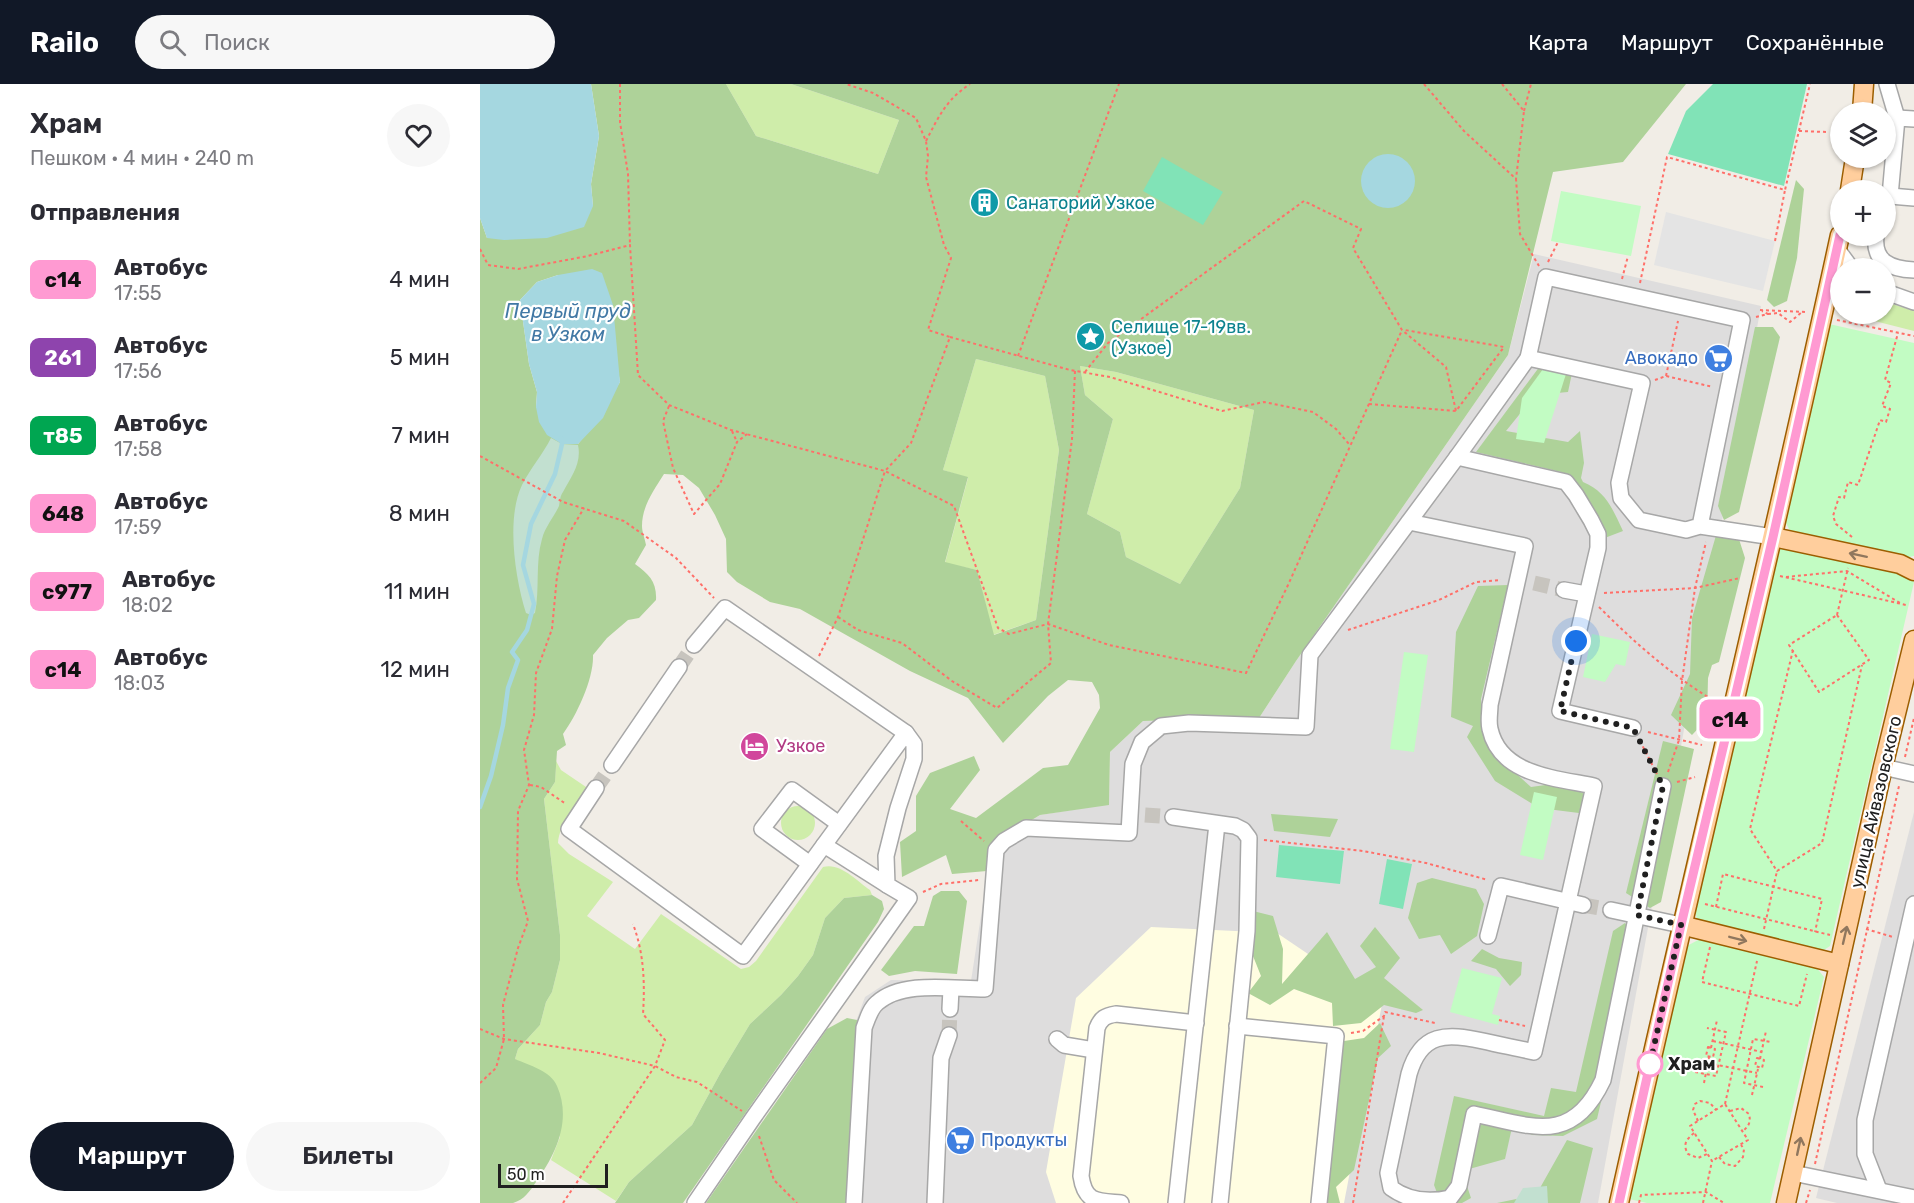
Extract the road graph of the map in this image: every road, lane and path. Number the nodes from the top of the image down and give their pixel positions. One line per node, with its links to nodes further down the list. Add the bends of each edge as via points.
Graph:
1 (620, 84): 25 (path)
2 (846, 84): 17 (path, via 873,93 915,118)
3 (970, 84): 17 (path, via 945,104)
4 (1119, 84): 45 (path)
5 (1424, 84): 18 (path, via 1464,131)
6 (1502, 84): 12 (path)
7 (1531, 84): 12 (path)
8 (1810, 84): 15 (path)
9 (1864, 84): 11 (main road)
10 (1887, 84): 13 (street)
11 (1863, 102)
12 (1524, 111): 18 (path)
13 (1897, 118): 14 (street); 19 (street)
14 (1914, 119)
15 (1799, 131): 16 (path); 20 (path)
16 (1827, 132)
17 (926, 141): 44 (path, via 926,177 951,258 928,330)
18 (1516, 179): 31 (path, via 1520,234)
19 (1890, 180)
20 (1785, 190): 23 (path); 34 (path, via 1667,157)
21 (1896, 196): 22 (street)
22 (1914, 198)
23 (1774, 240)
24 (1558, 242): 31 (path)
25 (630, 245): 28 (path, via 518,269 488,265); 53 (path, via 638,375)
26 (1838, 246): 40 (main road)
27 (1875, 246): 30 (street, via 1884,262)
28 (480, 249)
29 (1628, 256): 32 (path)
30 (1914, 270)
31 (1544, 275): 32 (street); 46 (street)
32 (1619, 294): 34 (street)
33 (1896, 296): 35 (street)
34 (1637, 297): 36 (street)
35 (1914, 302)
36 (1682, 307): 49 (path); 51 (street, via 1742,320)
37 (1760, 310): 38 (path)
38 (1802, 312): 39 (path, via 1790,322 1779,313); 40 (path)
39 (1768, 314)
40 (1822, 316): 42 (path); 65 (main road)
41 (1402, 330): 48 (path, via 1353,248 1361,229 1304,201 1108,343); 52 (path); 54 (path, via 1446,367); 54 (path, via 1504,347)
42 (1898, 333): 43 (path); 66 (path, via 1885,380 1891,383 1882,406 1890,409 1886,422 1880,420 1858,485 1848,482 1833,516 1836,524 1854,539)
43 (1914, 336)
44 (950, 337): 45 (path); 61 (path, via 911,443)
45 (1018, 356): 47 (path)
46 (1528, 358): 50 (street); 60 (street)
47 (1075, 370): 48 (path); 80 (path, via 1072,439)
48 (1085, 372): 58 (path, via 1222,411 1264,402 1313,412)
49 (1665, 376): 50 (path); 51 (path)
50 (1642, 383): 64 (street, via 1619,483 1621,498 1640,520 1686,530)
51 (1728, 391): 64 (street)
52 (1369, 404): 54 (path); 58 (path)
53 (669, 405): 55 (path); 57 (path, via 663,421 673,468 694,514 720,484)
54 (1456, 411)
55 (731, 430): 56 (path); 57 (path)
56 (747, 434): 57 (path); 61 (path)
57 (736, 442)
58 (1349, 444): 80 (path, via 1246,673 1109,645)
59 (480, 456): 62 (path, via 555,498)
60 (1457, 457): 63 (street); 76 (street, via 1566,482 1585,507 1598,534)
61 (885, 471): 79 (path); 80 (path, via 954,506 998,628 1009,634)
62 (584, 508): 77 (path, via 624,521 655,542); 99 (path, via 565,540 552,629 536,673 534,715 524,750)
63 (1409, 522): 71 (street, via 1525,546); 109 (street, via 1310,655 1306,727 1189,723 1161,726 1143,742 1133,765 1137,815 1129,833 1026,828)
64 (1704, 527): 65 (street); 73 (path)
65 (1773, 537): 66 (main road); 125 (main road)
66 (1849, 562): 67 (main road, one-way to 66, via 1900,564); 69 (path); 75 (path); 75 (path, via 1904,605)
67 (1914, 571)
68 (1774, 575): 69 (path)
69 (1784, 577): 75 (path)
70 (1740, 578): 73 (path)
71 (1518, 579): 72 (street); 81 (path, via 1476,582 1439,600); 118 (street, via 1490,705 1489,727 1496,748 1511,762 1532,773 1594,786)
72 (1534, 583)
73 (1695, 588): 76 (path); 88 (path)
74 (1564, 590): 76 (street)
75 (1842, 590): 78 (path)
76 (1586, 594): 88 (path, via 1635,643); 91 (street, via 1560,711)
77 (725, 608): 82 (street); 87 (street)
78 (1837, 615): 83 (path, via 1789,645); 85 (path, via 1869,660)
79 (838, 616): 80 (path, via 858,630 902,643 952,681 997,708 1051,663); 87 (path)
80 (1048, 624)
81 (1346, 631)
82 (694, 645)
83 (1793, 650): 85 (path, via 1819,692); 111 (path, via 1750,829)
84 (1913, 651): 96 (main road, улица Айвазовского)
85 (1862, 665): 111 (path, via 1822,843)
86 (679, 667): 95 (street)
87 (813, 668): 92 (street)
88 (1682, 681): 89 (path); 93 (path)
89 (1711, 699)
90 (1914, 718): 97 (path)
91 (1633, 728): 93 (path); 100 (path)
92 (906, 733): 105 (street); 114 (street, via 914,744 914,759 886,856)
93 (1680, 740): 94 (path); 100 (path)
94 (1702, 745)
95 (612, 765)
96 (1883, 767): 97 (street); 135 (main road, улица Айвазовского, one-way to 96)
97 (1908, 773): 126 (path)
98 (1695, 777): 100 (path)
99 (529, 785): 102 (path, via 548,791); 152 (path, via 518,811 517,842 517,879 528,921 503,1005)
100 (1663, 786): 122 (street)
101 (596, 788): 102 (street)
102 (577, 815): 110 (street, via 569,829 743,956)
103 (1173, 817): 106 (street)
104 (961, 821): 109 (path)
105 (839, 824): 108 (street); 110 (street, via 792,790 762,829)
106 (1218, 824): 107 (street, via 1235,826); 143 (street)
107 (1249, 838): 113 (path, via 1363,851); 144 (street, via 1247,931)
108 (824, 845): 110 (street); 114 (street)
109 (996, 850): 112 (street)
110 (810, 864)
111 (1777, 871): 115 (path)
112 (994, 878): 116 (path, via 941,884); 136 (street, via 986,989)
113 (1487, 880)
114 (887, 885): 116 (street)
115 (1773, 886): 120 (path, via 1723,874); 123 (path); 127 (path, via 1822,899)
116 (909, 898): 186 (street)
117 (1696, 902): 120 (path)
118 (1576, 903): 130 (street, via 1501,886); 147 (street)
119 (1914, 904): 131 (street)
120 (1716, 907): 123 (path)
121 (1611, 910): 122 (street)
122 (1637, 915): 125 (street); 147 (street, via 1603,1080 1580,1115 1562,1125 1541,1128 1474,1114 1458,1186 1450,1198 1434,1203 1404,1198 1391,1188 1388,1173 1409,1074 1421,1048 1432,1040 1453,1036 1534,1052)
123 (1766, 919): 127 (path); 132 (path)
124 (633, 924): 171 (path, via 645,986 643,1014 665,1040)
125 (1681, 925): 128 (main road); 209 (main road)
126 (1866, 929): 131 (path); 195 (path)
127 (1815, 932): 129 (path)
128 (1713, 933): 132 (main road, one-way to 132); 137 (path, via 1702,982)
129 (1830, 935)
130 (1488, 936)
131 (1906, 941): 134 (street)
132 (1760, 945): 133 (main road); 137 (path)
133 (1811, 957): 135 (main road); 137 (path, via 1799,1006)
134 (1908, 963): 196 (street, via 1865,1120 1865,1154)
135 (1839, 964): 194 (main road, улица Айвазовского, one-way to 135)
136 (951, 989): 138 (street); 202 (street, via 893,992 874,1005 864,1028)
137 (1749, 994): 158 (path)
138 (950, 1010)
139 (1384, 1016): 142 (path, via 1385,1012); 151 (path, via 1362,1031); 208 (path)
140 (1499, 1020): 147 (path)
141 (1718, 1020): 148 (path)
142 (1430, 1022)
143 (1196, 1023): 161 (street, via 1106,1016 1097,1028); 205 (street)
144 (1238, 1026): 151 (street); 206 (street)
145 (1707, 1028): 148 (path)
146 (480, 1029): 152 (path)
147 (1540, 1029)
148 (1715, 1030): 154 (path); 157 (path, via 1726,1032)
149 (1766, 1031): 155 (path)
150 (949, 1035): 203 (street, via 941,1058)
151 (1336, 1036): 207 (street)
152 (504, 1039): 171 (path, via 599,1053); 178 (path, via 496,1068)
153 (1057, 1039): 161 (street, via 1064,1045)
154 (1713, 1041): 157 (path); 159 (path)
155 (1764, 1041): 156 (path); 160 (path, via 1754,1039); 162 (path)
156 (1771, 1042)
157 (1724, 1043): 158 (path); 164 (path)
158 (1738, 1046): 160 (path); 173 (path)
159 (1711, 1048): 163 (path); 165 (path, via 1708,1047 1706,1056)
160 (1751, 1049): 162 (path); 167 (path)
161 (1094, 1050): 204 (street, via 1081,1176 1083,1189 1096,1200)
162 (1762, 1052): 166 (path)
163 (1714, 1053): 164 (path); 165 (path)
164 (1721, 1054): 170 (path)
165 (1710, 1057): 169 (path)
166 (1760, 1059): 168 (path); 172 (path, via 1764,1060 1762,1068)
167 (1748, 1061): 168 (path); 174 (path)
168 (1756, 1062): 172 (path)
169 (1708, 1063): 170 (path); 176 (path)
170 (1719, 1065): 173 (path); 176 (path, via 1716,1076)
171 (654, 1066): 186 (path, via 697,1082); 199 (path)
172 (1758, 1067): 177 (path)
173 (1733, 1068): 174 (path); 183 (path)
174 (1746, 1071): 177 (path); 180 (path, via 1744,1083)
175 (1695, 1072): 176 (path)
176 (1706, 1074): 179 (path)
177 (1757, 1074): 180 (path)
178 (480, 1083)
179 (1704, 1083)
180 (1754, 1085): 181 (path); 182 (path)
181 (1763, 1087)
182 (1752, 1095)
183 (1725, 1104): 184 (path); 185 (path)
184 (1716, 1110): 187 (path); 187 (path, via 1710,1103 1695,1104 1693,1110)
185 (1730, 1111): 188 (path); 188 (path, via 1741,1108 1749,1114 1750,1122)
186 (753, 1118): 200 (street); 201 (path, via 774,1180)
187 (1698, 1121): 189 (path, via 1690,1126)
188 (1743, 1131): 190 (path, via 1748,1140)
189 (1694, 1133): 191 (path); 191 (path, via 1686,1141 1688,1154 1698,1158)
190 (1740, 1145): 192 (path); 192 (path, via 1743,1157 1735,1166 1725,1164)
191 (1707, 1154): 193 (path)
192 (1719, 1157): 193 (path)
193 (1712, 1161): 197 (path)
194 (1793, 1173): 195 (street); 213 (main road, улица Айвазовского)
195 (1813, 1177): 196 (street); 214 (path)
196 (1879, 1190): 198 (street)
197 (1706, 1192): 210 (path, via 1641,1195); 211 (path); 212 (path)
198 (1914, 1198)
199 (563, 1203)
200 (695, 1203)
201 (796, 1203)
202 (854, 1203)
203 (935, 1203)
204 (1121, 1203)
205 (1176, 1203)
206 (1220, 1203)
207 (1319, 1203)
208 (1353, 1203)
209 (1619, 1203)
210 (1639, 1203)
211 (1703, 1203)
212 (1725, 1203)
213 (1786, 1203)
214 (1806, 1203)

